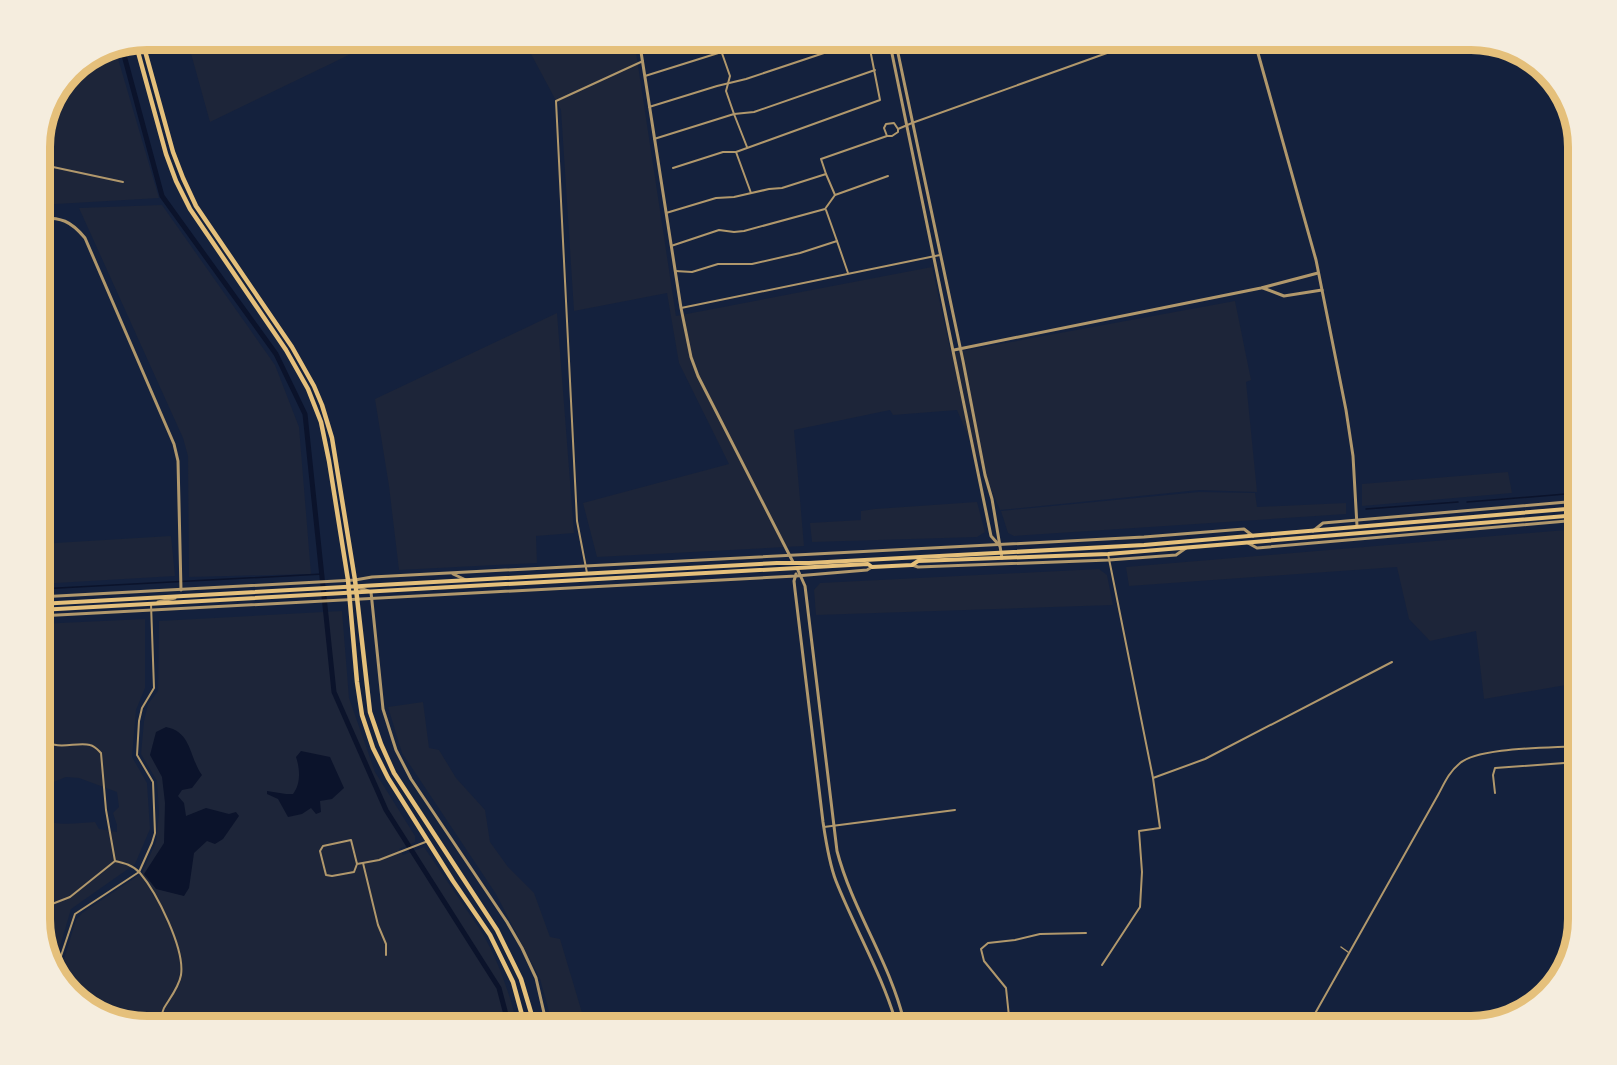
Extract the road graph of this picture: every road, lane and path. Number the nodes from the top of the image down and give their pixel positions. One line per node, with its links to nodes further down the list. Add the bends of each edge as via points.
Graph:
1 (138, 50): 74 (main road, via 166,154 190,209 308,389 325,440)
2 (145, 50): 75 (main road, via 173,152 196,206 292,346 322,405 332,438)
3 (641, 50): 12 (street)
4 (724, 50): 11 (street)
5 (833, 50): 15 (street)
6 (870, 50): 13 (street)
7 (891, 50): 19 (street)
8 (897, 50): 18 (street)
9 (1115, 50): 18 (street)
10 (1257, 50): 41 (street)
11 (721, 51): 14 (street); 15 (street, via 730,76)
12 (643, 61): 14 (street); 68 (street, via 556,101 577,521)
13 (875, 70): 17 (street, via 754,112); 23 (street, via 880,100)
14 (645, 75): 16 (street)
15 (728, 84): 16 (street); 17 (street, via 726,91)
16 (649, 107): 22 (street)
17 (734, 114): 22 (street); 23 (street)
18 (912, 123): 19 (street); 37 (street)
19 (907, 125): 20 (street); 38 (street)
20 (898, 129): 21 (street, via 896,135); 21 (street, via 894,123 886,124)
21 (887, 136): 27 (street, via 821,159)
22 (654, 140): 33 (street)
23 (747, 147): 24 (street)
24 (736, 152): 26 (street, via 723,152); 30 (street)
25 (50, 166): 29 (street)
26 (673, 168)
27 (826, 174): 30 (street); 31 (street)
28 (888, 176): 31 (street)
29 (123, 182)
30 (751, 193): 33 (street, via 716,198)
31 (835, 195): 32 (street)
32 (825, 209): 35 (street); 36 (street, via 744,231 719,230)
33 (666, 213): 36 (street)
34 (50, 218): 77 (street, via 73,224 85,238 174,444 178,461)
35 (837, 241): 39 (street, via 752,264 718,264 692,273); 40 (street)
36 (671, 246): 39 (street)
37 (940, 255): 38 (street); 45 (street)
38 (933, 256): 40 (street); 46 (street)
39 (675, 271): 44 (street)
40 (848, 273): 44 (street)
41 (1318, 273): 42 (street); 43 (street)
42 (1261, 288): 43 (street, via 1284,296); 45 (street)
43 (1322, 290): 52 (street, via 1346,410)
44 (681, 308): 63 (street, via 698,376)
45 (960, 349): 46 (street); 59 (street)
46 (954, 350): 59 (street, via 991,536)
47 (1568, 502): 48 (street)
48 (1521, 506): 51 (street); 52 (street)
49 (1568, 509): 51 (main road)
50 (1568, 514): 51 (main road)
51 (1522, 516): 54 (street); 55 (main road); 58 (main road)
52 (1357, 520): 55 (street); 56 (street, via 1323,523)
53 (1568, 521): 54 (street)
54 (1523, 525): 58 (street, via 1257,548)
55 (1357, 527): 56 (main road)
56 (1313, 531): 57 (main road)
57 (1252, 536): 59 (street, via 1244,529); 61 (main road)
58 (1248, 543): 60 (main road)
59 (999, 545): 61 (street); 63 (street)
60 (1186, 548): 62 (main road); 65 (street, via 1176,555)
61 (1000, 552): 64 (street); 66 (main road)
62 (1108, 554): 64 (main road); 65 (street)
63 (789, 556): 66 (street); 68 (street)
64 (1002, 558): 67 (main road, via 918,561)
65 (1109, 560): 67 (street); 93 (street)
66 (794, 564): 70 (street); 72 (main road)
67 (912, 565): 69 (main road)
68 (586, 566): 71 (street); 72 (street)
69 (872, 567): 70 (main road, via 868,564); 73 (street)
70 (798, 569): 73 (street); 78 (main road)
71 (452, 573): 75 (street); 76 (street)
72 (587, 573): 76 (main road)
73 (798, 575): 83 (street); 96 (street, via 805,586); 97 (street, via 795,590)
74 (348, 580): 75 (street); 77 (street); 80 (main road)
75 (355, 580): 79 (main road)
76 (465, 580): 79 (main road)
77 (181, 590): 81 (street); 82 (street)
78 (371, 592): 79 (main road); 83 (street)
79 (357, 593): 80 (main road); 83 (street); 110 (main road, via 370,712 381,744 394,772 497,930)
80 (350, 594): 82 (main road, via 337,588); 85 (main road); 87 (street, via 338,600); 98 (main road, via 362,715 387,778)
81 (50, 596)
82 (181, 596): 84 (main road); 85 (street)
83 (372, 598): 115 (street, via 383,709 396,750 522,948 536,978)
84 (50, 603)
85 (151, 604): 86 (main road); 87 (street)
86 (50, 609)
87 (151, 610): 88 (street); 102 (street, via 154,688 142,708 137,755 153,782 154,833)
88 (50, 615)
89 (1392, 662): 93 (street, via 1205,759)
90 (50, 742): 99 (street, via 58,746 89,744 101,753)
91 (1568, 747): 106 (street, via 1489,753 1457,765)
92 (1568, 763): 94 (street, via 1495,768)
93 (1153, 778): 109 (street, via 1160,828 1139,831 1140,907)
94 (1495, 793)
95 (955, 810): 96 (street)
96 (833, 826): 97 (street); 117 (street, via 845,880)
97 (824, 828): 116 (street, via 835,879)
98 (425, 842): 100 (street); 111 (main road, via 490,934)
99 (115, 861): 102 (street); 103 (street, via 70,897)
100 (363, 863): 101 (street); 107 (street)
101 (357, 864): 101 (street, via 351,840 322,846 326,875 354,872)
102 (139, 872): 108 (street, via 75,914); 112 (street, via 170,923 182,965 180,979)
103 (50, 905)
104 (1086, 933): 118 (street, via 1040,934 988,943 981,949 984,961 1006,988)
105 (1341, 947): 106 (lane)
106 (1349, 952): 119 (street)
107 (386, 955)
108 (60, 961)
109 (1102, 965)
110 (526, 992): 111 (main road); 114 (main road)
111 (518, 995): 113 (main road)
112 (162, 1016)
113 (523, 1016)
114 (532, 1016)
115 (545, 1016)
116 (893, 1016)
117 (902, 1016)
118 (1009, 1016)
119 (1314, 1016)

